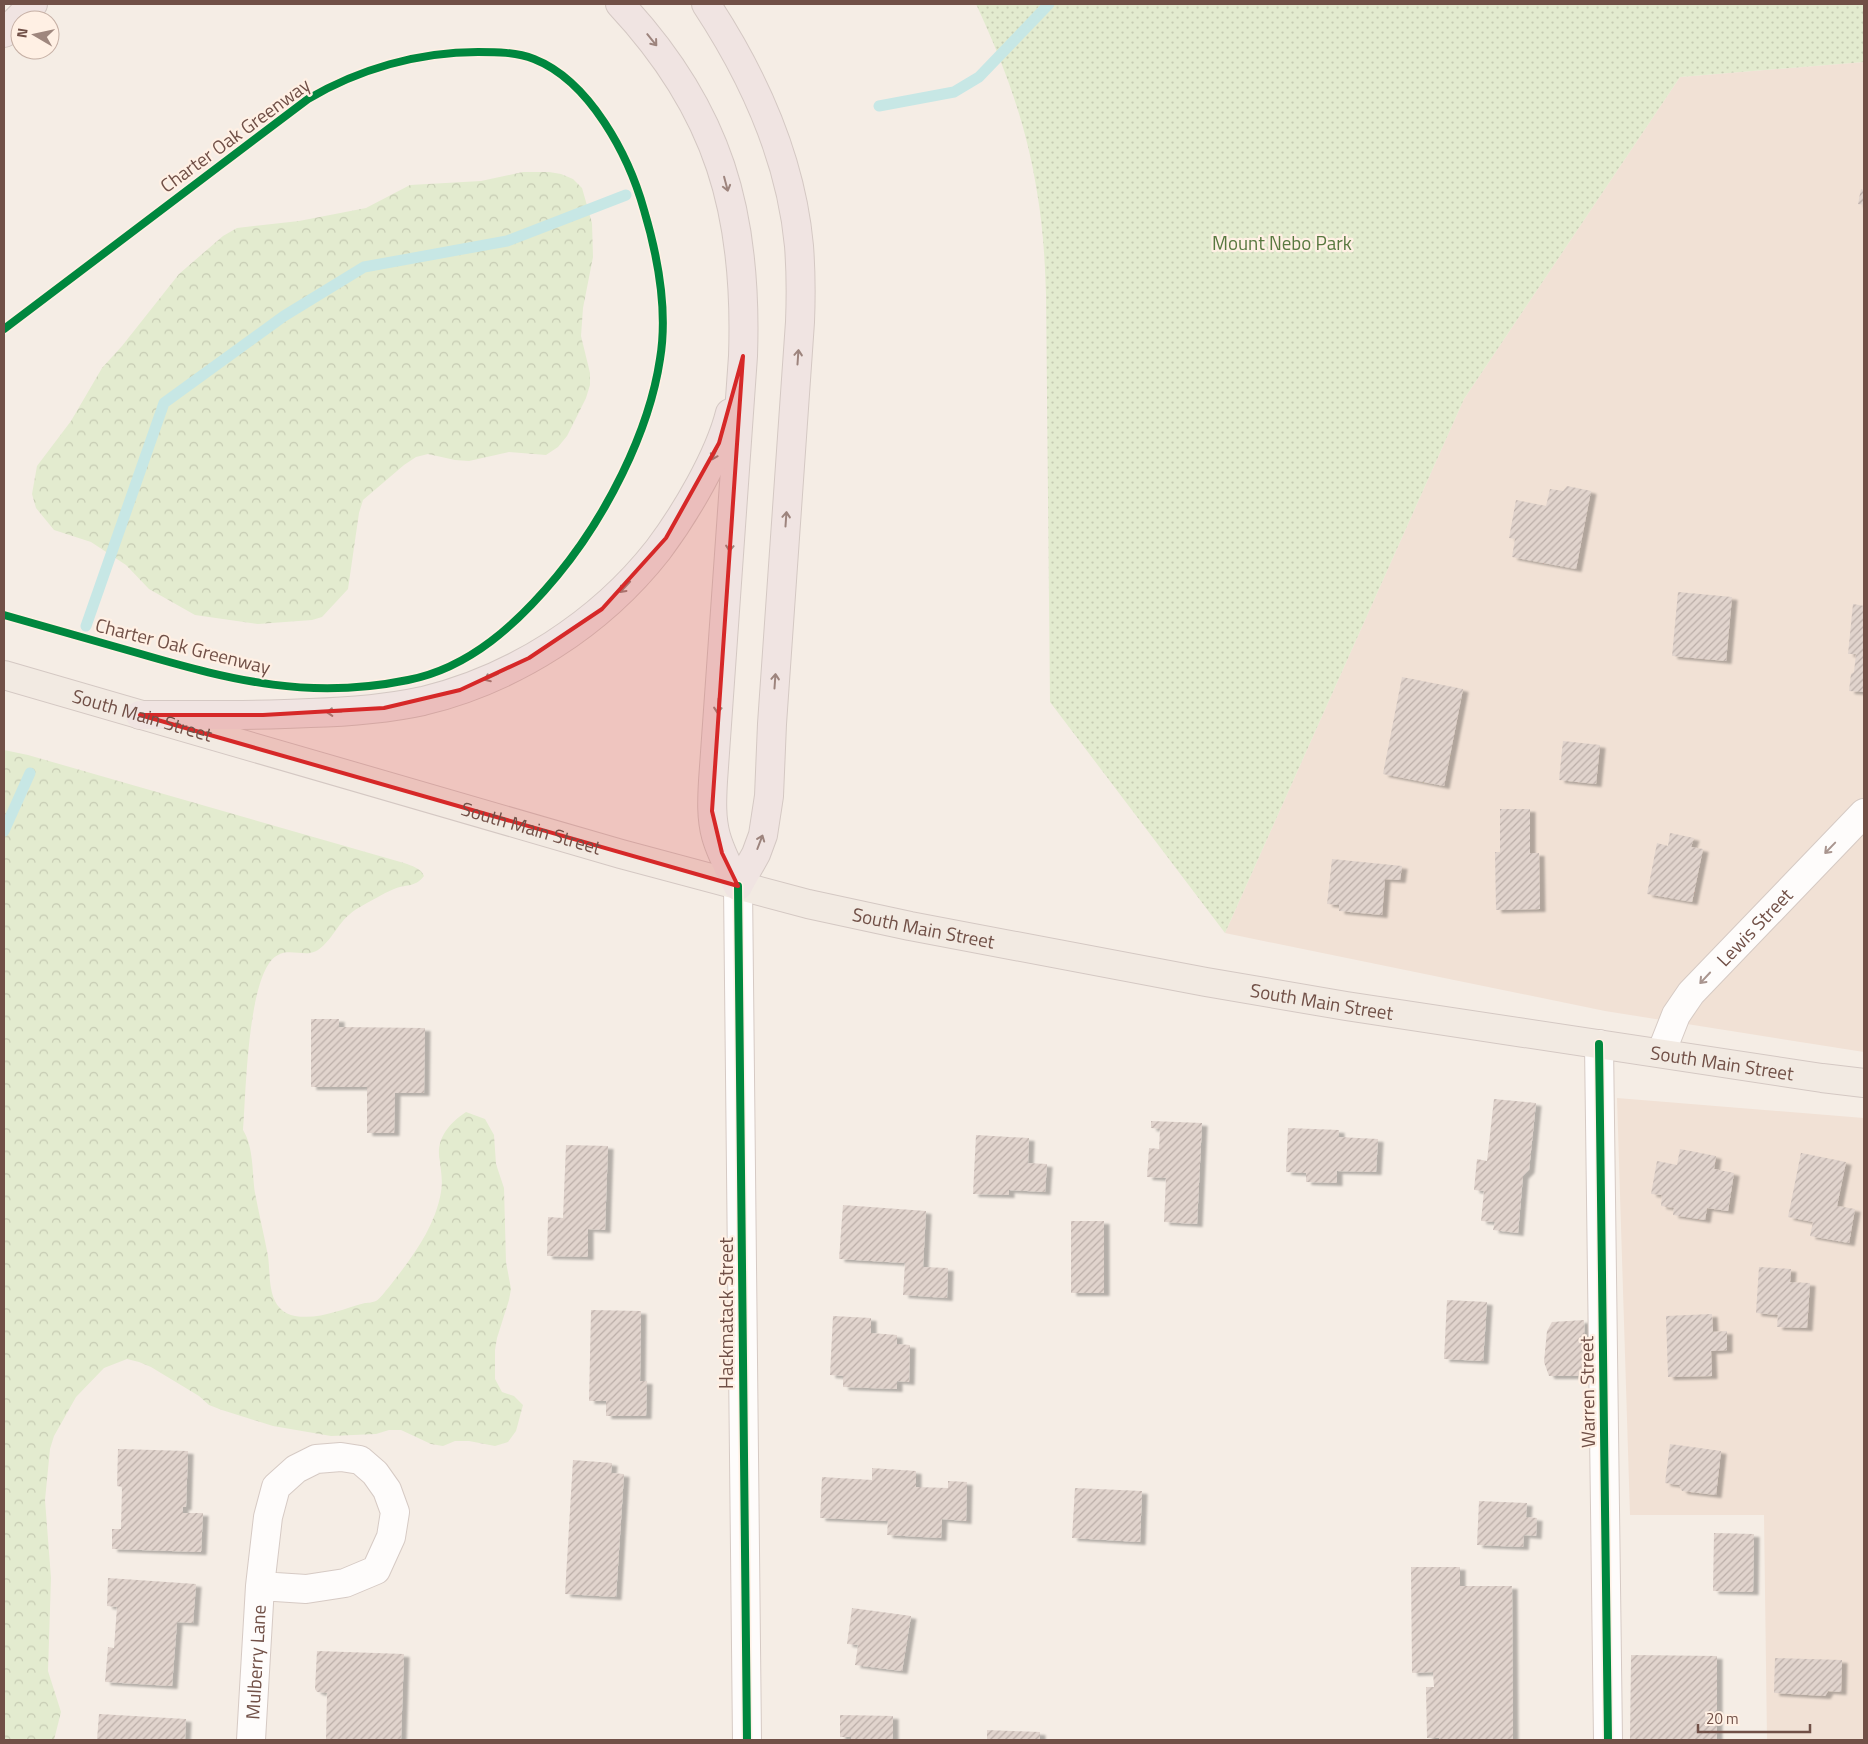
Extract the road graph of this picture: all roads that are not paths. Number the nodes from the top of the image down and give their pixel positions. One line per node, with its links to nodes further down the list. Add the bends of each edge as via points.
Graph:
1 (33, 4): 4 (highway)
2 (620, 4): 5 (highway, one-way to 5, via 664,54 698,111 716,153 739,246 744,296)
3 (706, 4): 9 (highway, one-way to 3, via 763,835 769,796 801,287 794,212 775,140 745,68)
4 (4, 33)
5 (743, 356): 7 (highway, one-way to 7, via 729,420 695,493 666,538 636,576 602,609 529,658 460,690 384,708 263,715); 9 (highway, one-way to 9, via 712,812 722,853)
6 (4, 675): 7 (main road, South Main Street)
7 (140, 715): 9 (main road, South Main Street)
8 (1864, 813): 11 (street, Lewis Street, one-way to 11, via 1690,993 1676,1015)
9 (738, 886): 10 (main road, South Main Street, via 808,904 1047,953 1346,1006); 15 (street, Hackmatack Street)
10 (1599, 1044): 11 (main road, South Main Street); 16 (street, Warren Street)
11 (1661, 1053): 12 (main road, South Main Street)
12 (1864, 1083)
13 (260, 1586): 13 (street, Mulberry Lane, via 268,1517 276,1486 296,1469 316,1459 341,1457 360,1460 375,1473 387,1490 395,1512 391,1536 376,1570 345,1583 306,1589); 14 (street, Mulberry Lane)
14 (251, 1740)
15 (747, 1740)
16 (1608, 1740)

